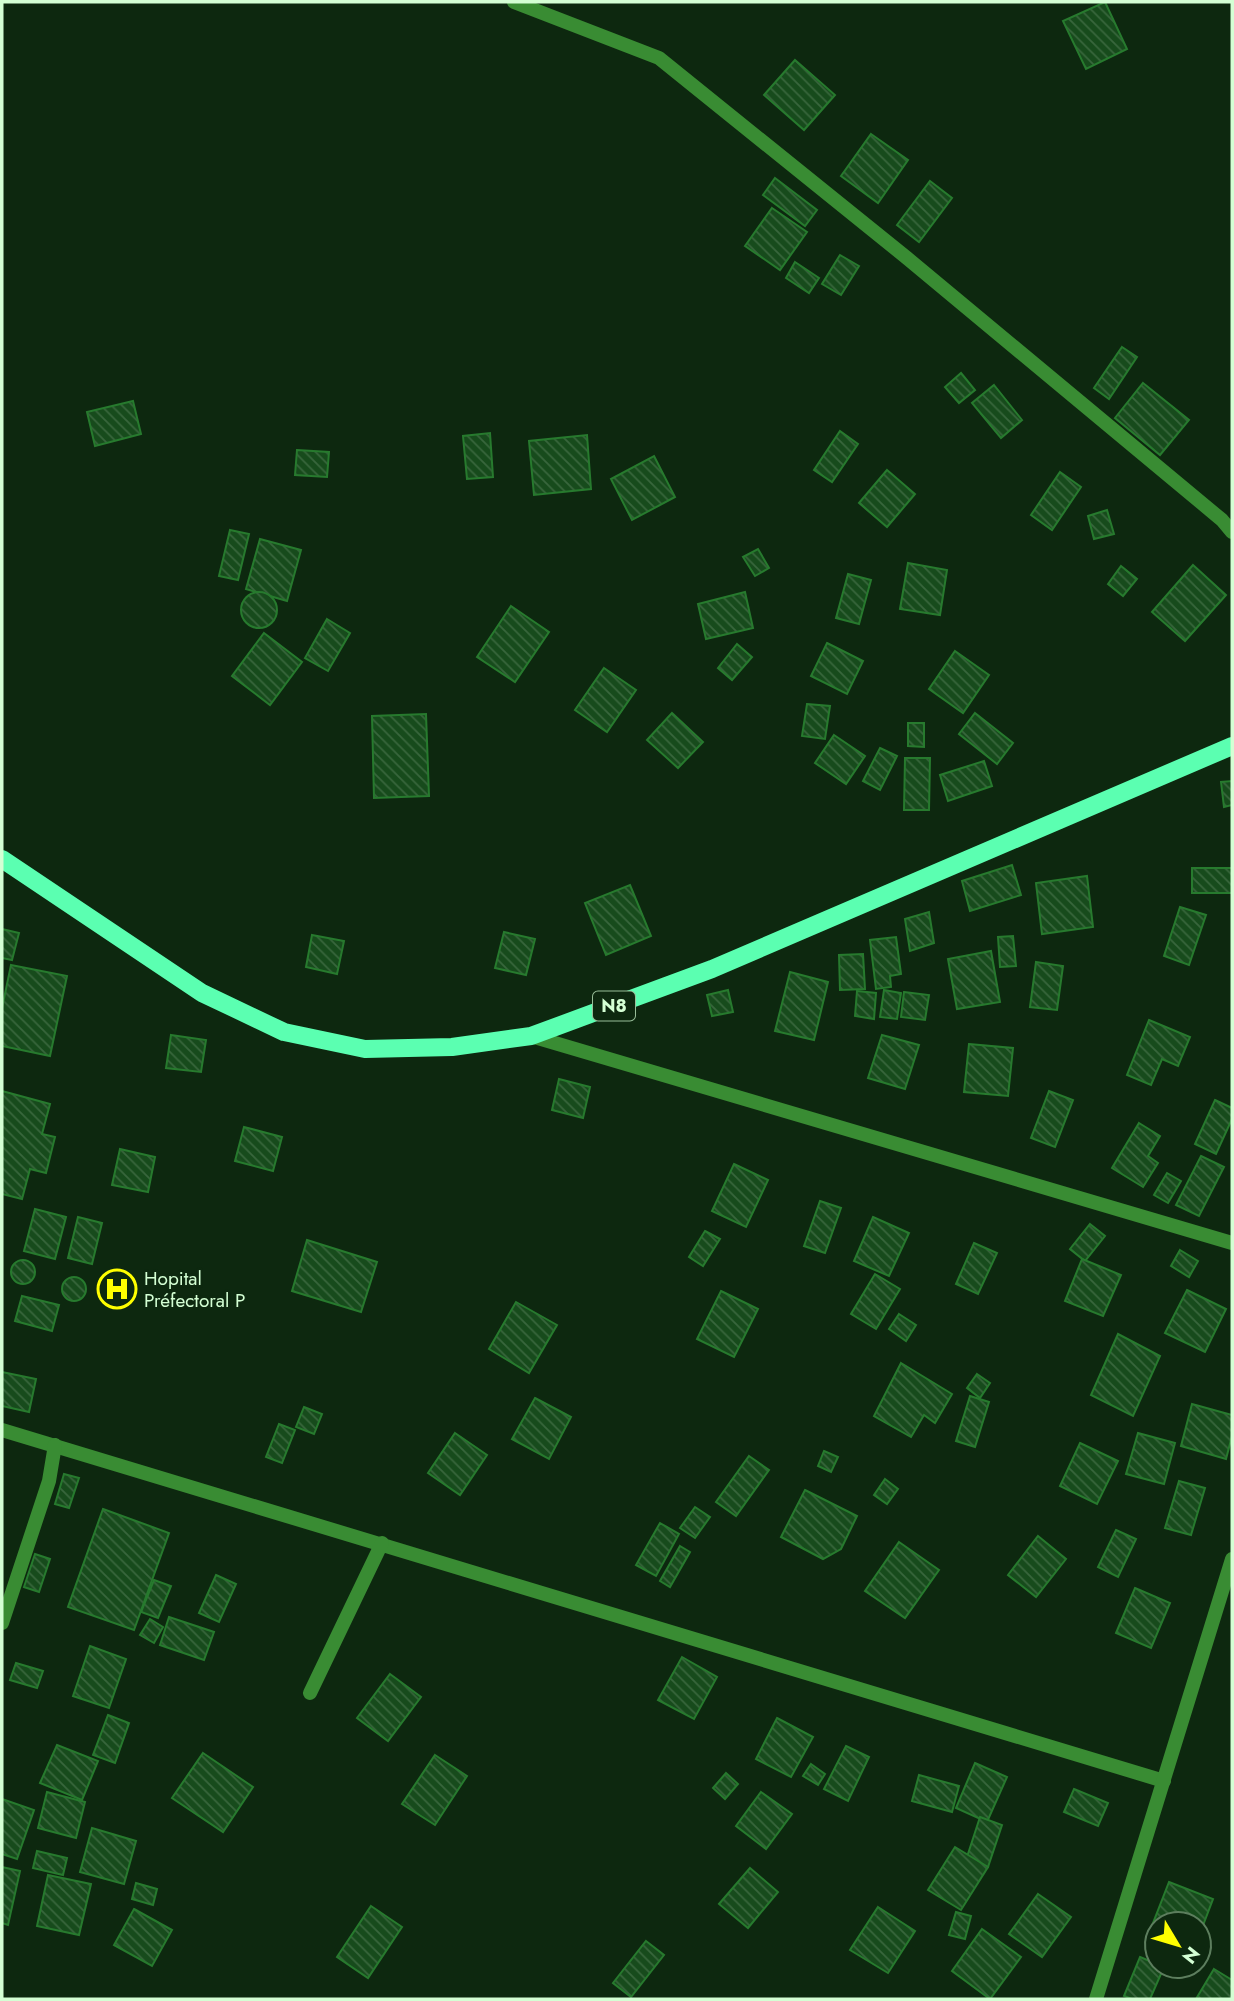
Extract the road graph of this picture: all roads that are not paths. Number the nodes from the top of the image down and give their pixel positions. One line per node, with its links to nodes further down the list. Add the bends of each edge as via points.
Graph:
1 (514, 2): 2 (street, via 659,58 908,258)
2 (1232, 532)
3 (1232, 746): 5 (main road, N8, via 712,969)
4 (2, 859): 5 (main road, N8, via 202,993 284,1032 365,1049)
5 (531, 1037): 6 (street)
6 (1232, 1243)
7 (2, 1430): 8 (street)
8 (55, 1446): 9 (street); 11 (street, via 49,1481)
9 (382, 1543): 12 (street); 13 (street)
10 (1232, 1559): 13 (street)
11 (2, 1623)
12 (310, 1693)
13 (1164, 1780): 14 (street)
14 (1096, 1999)

